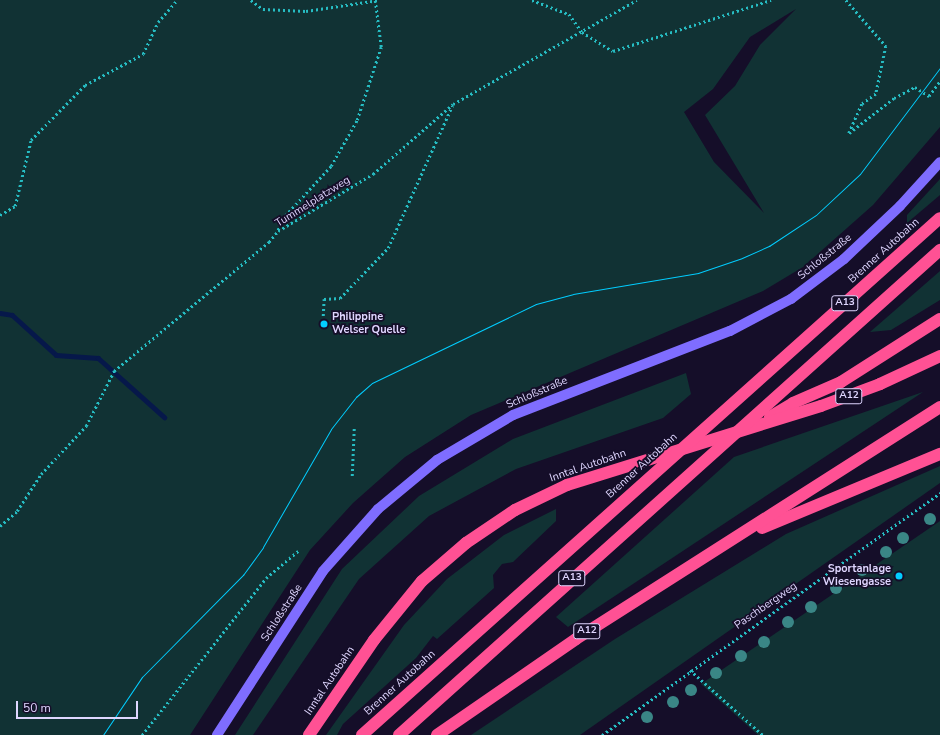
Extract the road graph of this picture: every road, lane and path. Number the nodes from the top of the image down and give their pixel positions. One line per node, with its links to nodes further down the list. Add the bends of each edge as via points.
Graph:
1 (177, 0): 13 (path, via 158,22 142,54 85,85 31,140 15,206)
2 (251, 0): 8 (path, via 264,9 306,11 338,4)
3 (379, 0): 8 (path)
4 (532, 0): 9 (path, via 570,14)
5 (636, 0): 9 (path, Tummelplatzweg)
6 (771, 0): 9 (path, via 613,51)
7 (846, 0): 10 (path, via 886,46 876,94 862,104 849,133 894,98 915,87 929,96)
8 (375, 1): 15 (path, via 381,47 357,120 331,166 282,219)
9 (582, 32): 11 (path, Tummelplatzweg)
10 (940, 81)
11 (453, 104): 15 (path, Tummelplatzweg, via 373,174); 17 (path, via 388,248 340,298 324,299)
12 (940, 162): 31 (main road, Schloßstraße, via 878,228 833,268 791,299 723,334 513,415 431,465 378,509 323,571)
13 (0, 215)
14 (940, 218): 33 (highway, Brenner Autobahn / A13)
15 (278, 231): 26 (path, Tummelplatzweg, via 269,242 114,371 86,426 41,474 17,511)
16 (940, 250): 34 (highway, A13)
17 (323, 316)
18 (940, 319): 21 (highway, via 840,382 793,403)
19 (940, 356): 21 (highway, Inntal Autobahn / A12, via 880,384)
20 (940, 407): 27 (highway, A12)
21 (754, 426): 32 (highway, Inntal Autobahn / A12, via 567,485 515,510 466,543 422,581 393,614)
22 (354, 428): 24 (path)
23 (940, 454): 27 (highway, via 798,515)
24 (352, 476)
25 (940, 493): 29 (path, Paschbergweg)
26 (0, 526)
27 (740, 536): 35 (highway, A12, via 576,639)
28 (298, 551): 30 (path, via 266,578)
29 (690, 670): 36 (path, Paschbergweg); 37 (path)
30 (142, 735)
31 (217, 735)
32 (309, 735)
33 (362, 735)
34 (398, 735)
35 (437, 735)
36 (602, 735)
37 (763, 735)

